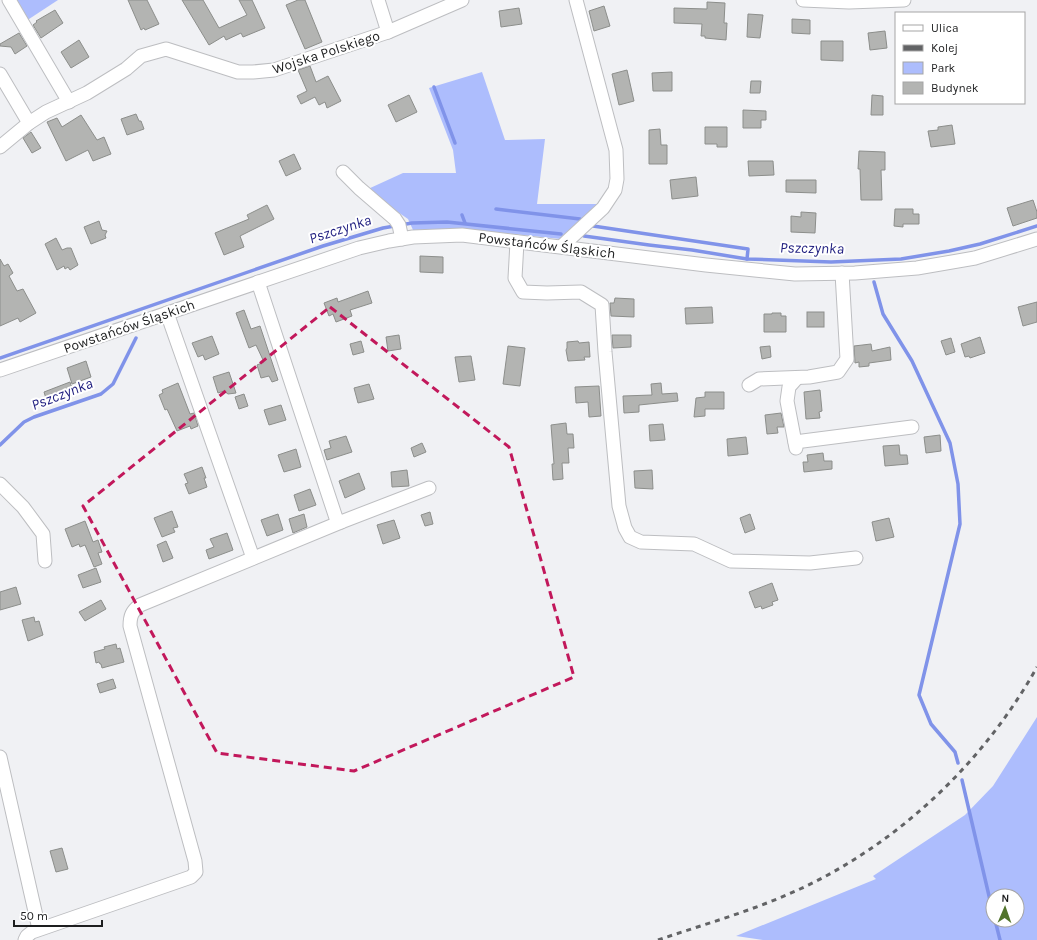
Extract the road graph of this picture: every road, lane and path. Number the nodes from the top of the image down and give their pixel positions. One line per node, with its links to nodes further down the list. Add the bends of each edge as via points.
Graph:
1 (9, 0): 9 (street)
2 (378, 0): 7 (street)
3 (462, 0): 7 (street, Wojska Polskiego)
4 (576, 0): 16 (street, via 616,150 617,179 610,199 603,208)
5 (803, 0): 6 (street)
6 (904, 0)
7 (388, 32): 9 (street, Wojska Polskiego, via 274,70 253,72 238,72 166,49 159,50 141,56 126,69)
8 (0, 74): 10 (street)
9 (69, 102): 10 (street, Wojska Polskiego)
10 (29, 123): 11 (street, Wojska Polskiego)
11 (0, 147)
12 (343, 172): 14 (street, via 395,219)
13 (1037, 238): 17 (street, Powstańców Śląskich, via 975,258 953,262 917,268)
14 (402, 239): 15 (street, Powstańców Śląskich, via 462,235); 18 (street, Powstańców Śląskich, via 358,248)
15 (517, 242): 16 (street, Powstańców Śląskich); 28 (street, via 515,278 523,292 581,292 602,305 619,506 630,537 641,542 694,544 730,561 810,563)
16 (562, 246): 17 (street, Powstańców Śląskich, via 794,274)
17 (842, 273): 21 (street, via 847,360 838,372)
18 (258, 282): 19 (street, Powstańców Śląskich); 26 (street, via 336,518)
19 (167, 313): 20 (street, Powstańców Śląskich); 27 (street)
20 (0, 370)
21 (797, 378): 22 (street, via 759,379); 23 (street, via 789,387 787,401 796,445)
22 (749, 385)
23 (912, 427)
24 (0, 484): 29 (street, via 23,507 43,534)
25 (429, 488): 26 (street)
26 (341, 522): 27 (street)
27 (253, 558): 31 (street, via 140,605 130,619 196,872 191,877)
28 (856, 558)
29 (45, 561)
30 (0, 757): 31 (street)
31 (39, 929): 32 (street)
32 (25, 940)

